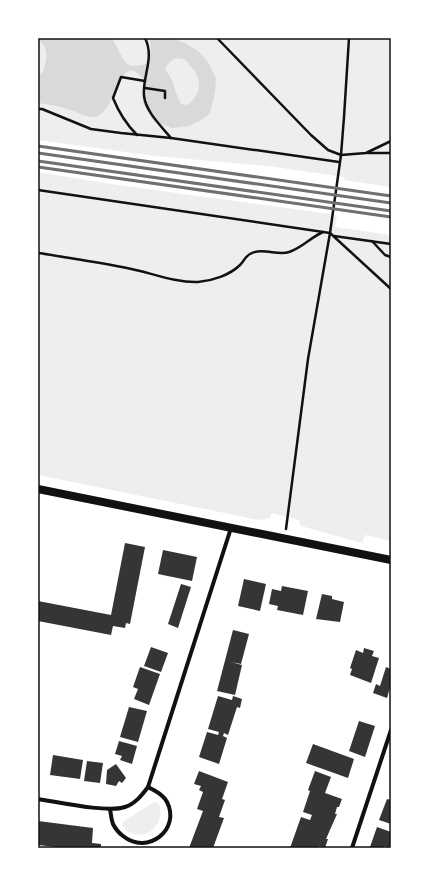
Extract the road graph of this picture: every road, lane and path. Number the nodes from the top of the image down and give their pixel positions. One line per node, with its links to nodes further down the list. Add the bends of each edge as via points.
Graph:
1 (145, 38): 4 (path, via 150,53)
2 (216, 38): 13 (path, via 311,135 328,150)
3 (349, 38): 13 (path)
4 (145, 81): 5 (path); 8 (path, via 121,77 113,98 118,112)
5 (145, 88): 6 (path, via 165,91); 9 (path, via 147,106)
6 (165, 98)
7 (38, 109): 8 (path, via 91,129)
8 (137, 135): 9 (path)
9 (171, 138): 14 (path)
10 (391, 141): 11 (path)
11 (366, 153): 12 (path); 13 (path)
12 (391, 153)
13 (340, 155): 14 (path)
14 (339, 162): 17 (path)
15 (38, 190): 16 (path)
16 (324, 232): 17 (path); 21 (path, via 288,253 250,254 239,266 226,274 198,282)
17 (330, 233): 18 (path); 25 (path, via 308,359)
18 (334, 236): 19 (path); 23 (path)
19 (371, 241): 20 (path); 22 (path, via 385,255)
20 (391, 244)
21 (39, 253)
22 (391, 257)
23 (391, 289)
24 (38, 489): 26 (main road)
25 (287, 527)
26 (231, 528): 27 (main road); 29 (street)
27 (391, 560)
28 (391, 730): 32 (street)
29 (148, 787): 31 (street, via 139,798 125,807); 31 (street, via 161,794 171,814 168,826 156,840 136,844 128,840 113,825)
30 (38, 799): 31 (street)
31 (110, 809)
32 (352, 848)

